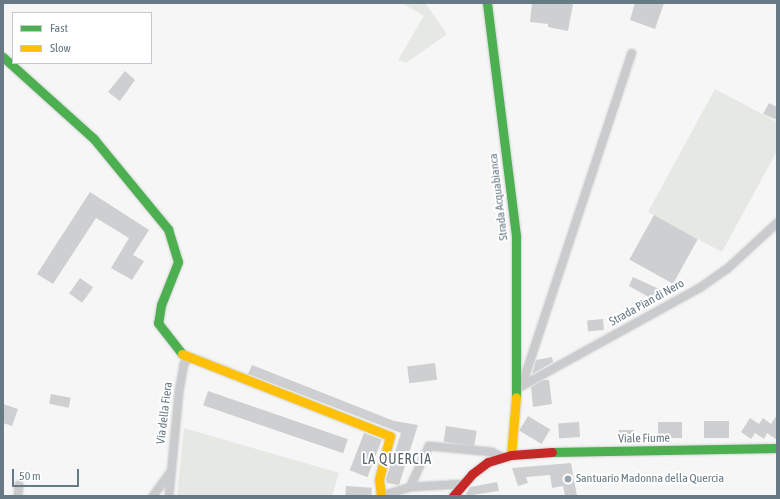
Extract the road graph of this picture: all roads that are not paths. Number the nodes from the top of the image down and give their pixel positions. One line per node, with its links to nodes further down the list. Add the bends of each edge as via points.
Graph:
1 (487, 3): 6 (street, Strada Acquabianca, via 516,236)
2 (632, 53): 6 (street, Strada Acquabianca, via 524,379)
3 (3, 57): 5 (street, via 94,139 168,229 178,262 161,305 158,323 183,356)
4 (777, 223): 6 (street, Strada Pian di Nero, via 727,269 700,287)
5 (188, 358): 9 (street, Via della Fiera, via 184,364 179,392); 16 (street, via 390,436 379,479)
6 (517, 388): 8 (street, Strada Acquabianca)
7 (777, 448): 8 (street, Viale Fiume, via 537,452)
8 (506, 456): 10 (street, Viale Fiume, via 488,462); 12 (street, via 492,452 429,446)
9 (171, 472): 14 (street); 15 (street, Via della Fiera)
10 (463, 484): 12 (street); 17 (street, Viale Fiume)
11 (19, 485): 13 (street)
12 (410, 486): 16 (street)
13 (18, 496)
14 (153, 496)
15 (169, 496)
16 (381, 496)
17 (454, 496)

